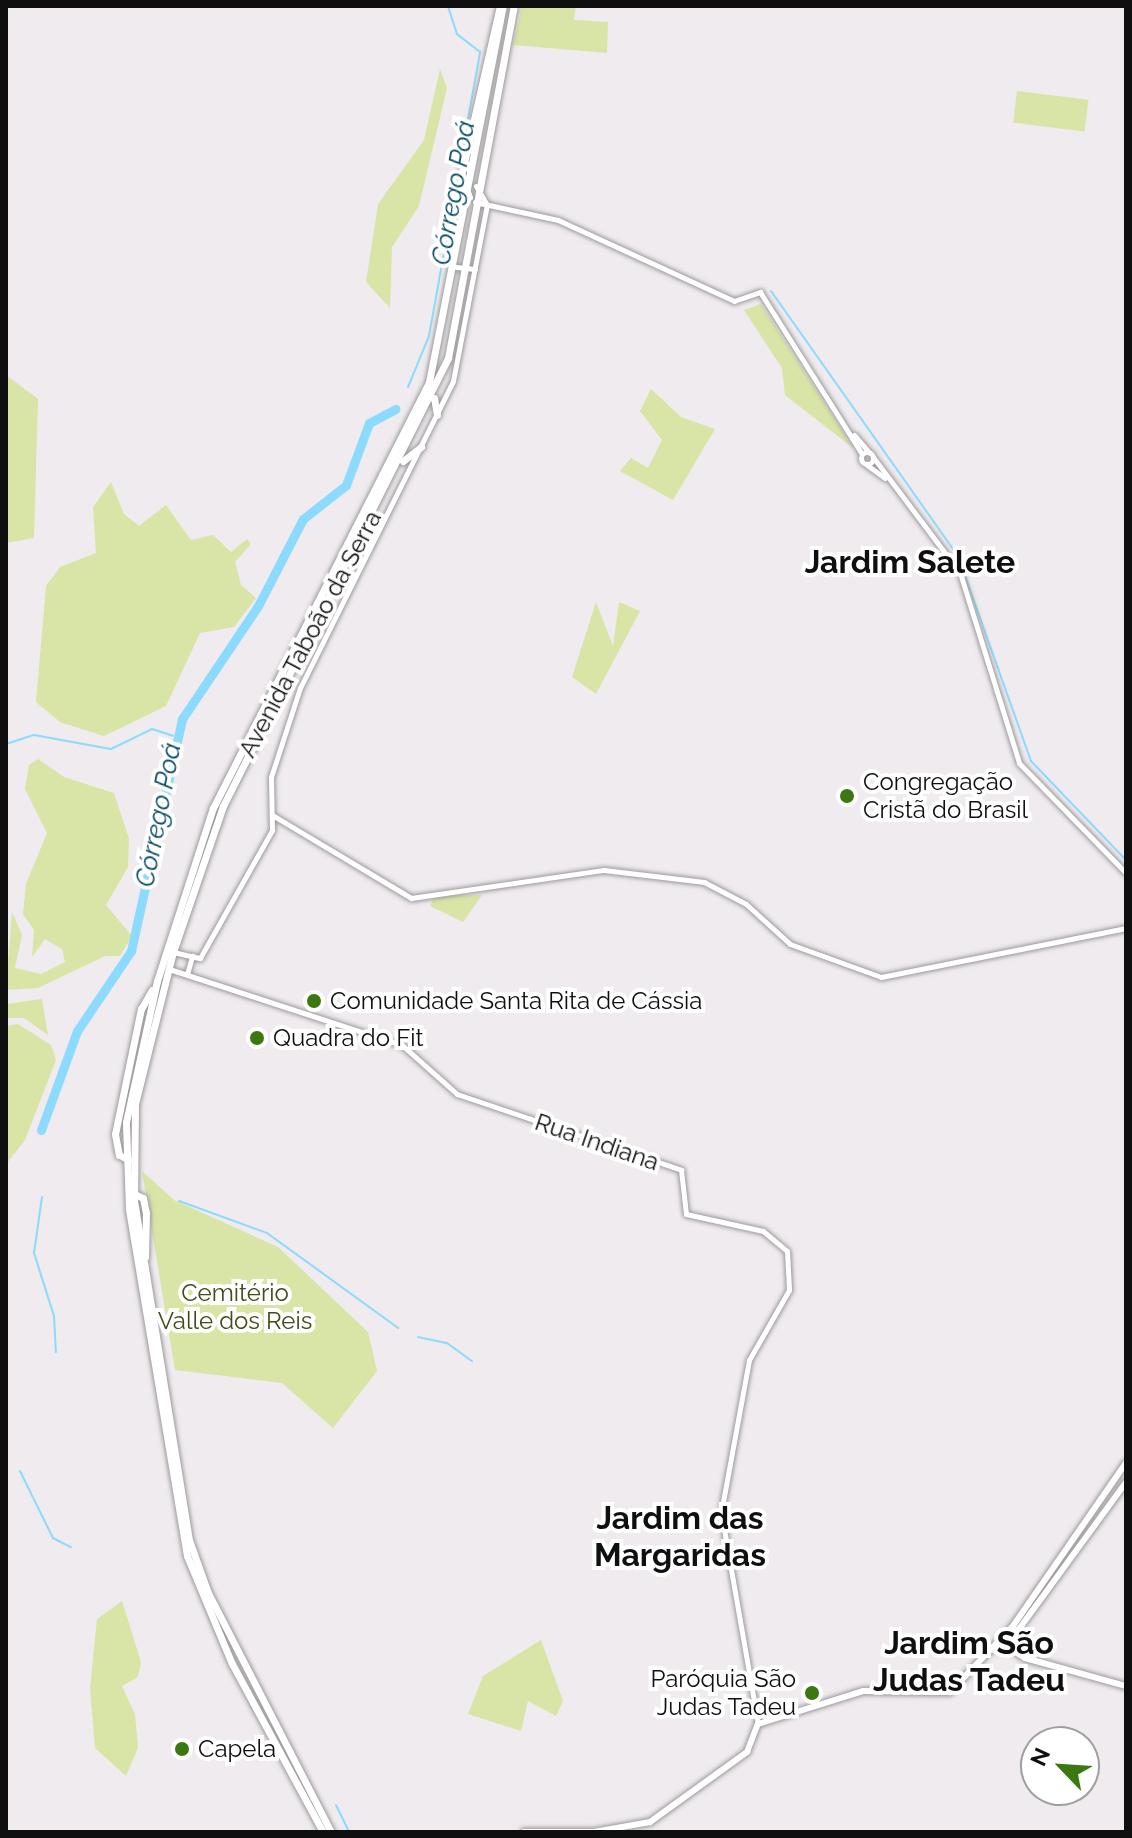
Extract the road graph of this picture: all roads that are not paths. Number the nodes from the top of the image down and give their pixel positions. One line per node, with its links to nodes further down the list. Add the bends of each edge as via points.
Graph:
1 (502, 6): 4 (highway, Avenida Taboão da Serra)
2 (514, 6): 3 (highway, Avenida Taboão da Serra)
3 (476, 186): 4 (highway, Avenida Taboão da Serra); 5 (street)
4 (471, 199): 5 (street); 6 (highway, Avenida Taboão da Serra)
5 (487, 204): 7 (street); 10 (street, via 558,220 734,301 760,292)
6 (460, 267): 7 (street); 8 (highway, Avenida Taboão da Serra); 26 (highway, Avenida Taboão da Serra, via 429,382 247,730 186,884 135,1065)
7 (475, 269): 9 (street, via 453,381)
8 (434, 395): 9 (highway); 15 (highway, Avenida Taboão da Serra)
9 (437, 415): 11 (street)
10 (848, 429): 12 (street); 13 (street)
11 (421, 447): 15 (highway); 17 (street, via 300,688 271,777)
12 (862, 454): 13 (street); 14 (street)
13 (872, 455): 14 (street); 16 (street)
14 (866, 465): 16 (street)
15 (399, 466): 22 (highway, Avenida Taboão da Serra, via 256,732)
16 (888, 480): 20 (street, via 960,573 1019,763)
17 (272, 815): 18 (street); 19 (street)
18 (281, 824): 19 (street); 21 (street, via 411,898 641,871 704,882 754,911 790,944 873,976)
19 (272, 830): 23 (street, via 200,958)
20 (1126, 873)
21 (1126, 928)
22 (173, 952): 23 (street); 24 (highway, Avenida Taboão da Serra)
23 (192, 956): 25 (street)
24 (168, 969): 25 (street, Rua Indiana); 26 (highway, Avenida Taboão da Serra, via 139,1082)
25 (188, 975): 32 (street, Rua Indiana, via 402,1045 454,1092 681,1170 686,1214 763,1231 791,1257 785,1300 755,1345 721,1512)
26 (128, 1163): 27 (highway, Avenida Taboão da Serra)
27 (130, 1193): 33 (highway, Avenida Taboão da Serra, via 187,1556 232,1664); 34 (highway, Avenida Taboão da Serra, via 189,1540 208,1593)
28 (1126, 1463): 30 (main road)
29 (1126, 1482): 30 (main road)
30 (1002, 1642): 31 (main road, via 1025,1658); 32 (main road, via 945,1693 863,1691)
31 (1126, 1686)
32 (758, 1724): 36 (main road, via 747,1752 650,1822)
33 (323, 1832)
34 (331, 1832)
35 (524, 1832): 36 (main road)
36 (594, 1832)

